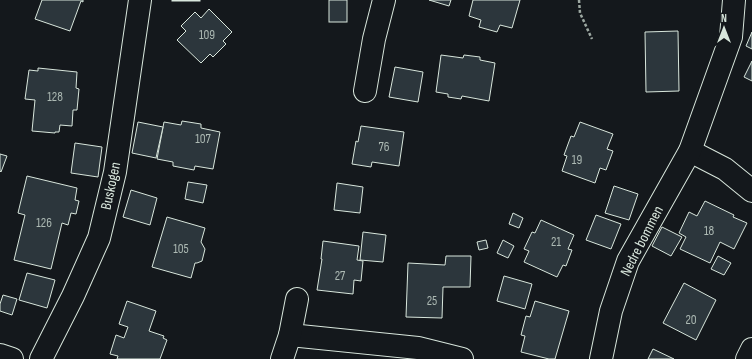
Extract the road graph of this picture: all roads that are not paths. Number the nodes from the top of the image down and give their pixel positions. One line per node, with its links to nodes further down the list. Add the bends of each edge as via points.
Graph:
1 (140, 0): 12 (street, Buskogen, via 115,172 98,238 74,296)
2 (734, 0): 5 (street, Nedre bommen, via 731,36)
3 (382, 5): 4 (street)
4 (365, 92)
5 (690, 151): 6 (street, via 725,169); 15 (street, Nedre bommen, via 628,261 611,311)
6 (752, 191)
7 (297, 299): 8 (street)
8 (290, 335): 13 (street); 14 (street, via 418,348)
9 (752, 349): 16 (street)
10 (0, 354): 11 (street)
11 (12, 359)
12 (41, 359)
13 (282, 359)
14 (462, 359)
15 (601, 359)
16 (747, 359)

